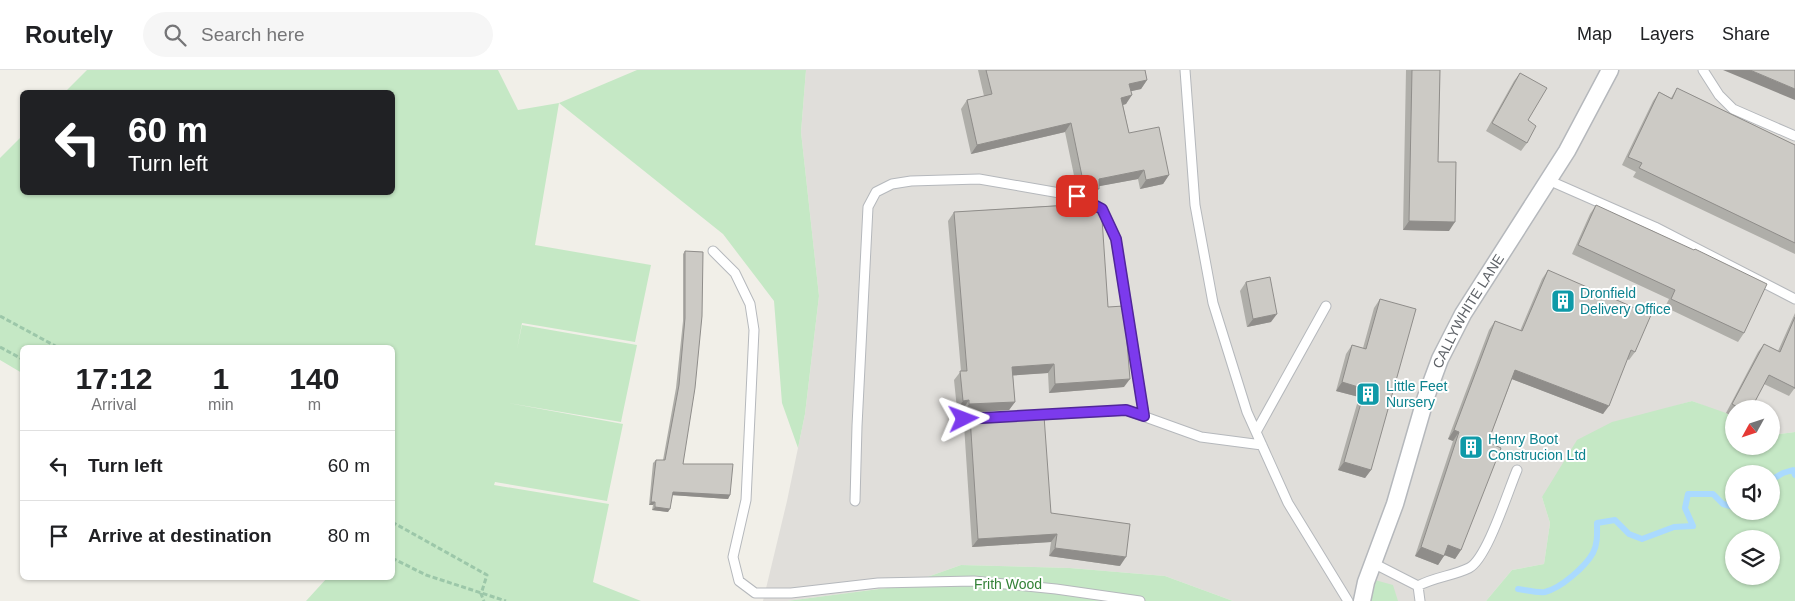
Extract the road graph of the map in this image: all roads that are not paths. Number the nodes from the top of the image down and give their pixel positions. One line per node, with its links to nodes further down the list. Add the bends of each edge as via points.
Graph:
1 (1185, 70): 11 (lane, via 1195,205 1213,303)
2 (1610, 70): 5 (street, CALLYWHITE LANE)
3 (1703, 70): 4 (lane, via 1719,95 1733,109)
4 (1795, 136)
5 (1548, 180): 7 (lane, via 1655,227); 15 (street, CALLYWHITE LANE, via 1463,314 1440,359 1396,504)
6 (713, 250): 17 (lane, via 735,273 750,304 754,330 746,500 733,557 739,581 755,593 791,593 878,582 974,581)
7 (1795, 299)
8 (1326, 306): 11 (lane)
9 (1144, 416): 10 (lane, via 1126,410); 12 (lane, via 1201,437); 14 (lane, via 1116,239 1102,209 1077,196 979,179 892,184 876,192 868,207)
10 (964, 419)
11 (1256, 432): 12 (lane)
12 (1262, 445): 18 (lane, via 1288,503)
13 (1516, 470): 16 (lane, via 1488,542 1475,564)
14 (855, 502)
15 (1373, 564): 16 (lane); 19 (street, CALLYWHITE LANE)
16 (1418, 586): 20 (lane)
17 (1140, 601)
18 (1348, 601)
19 (1362, 601)
20 (1420, 601)

